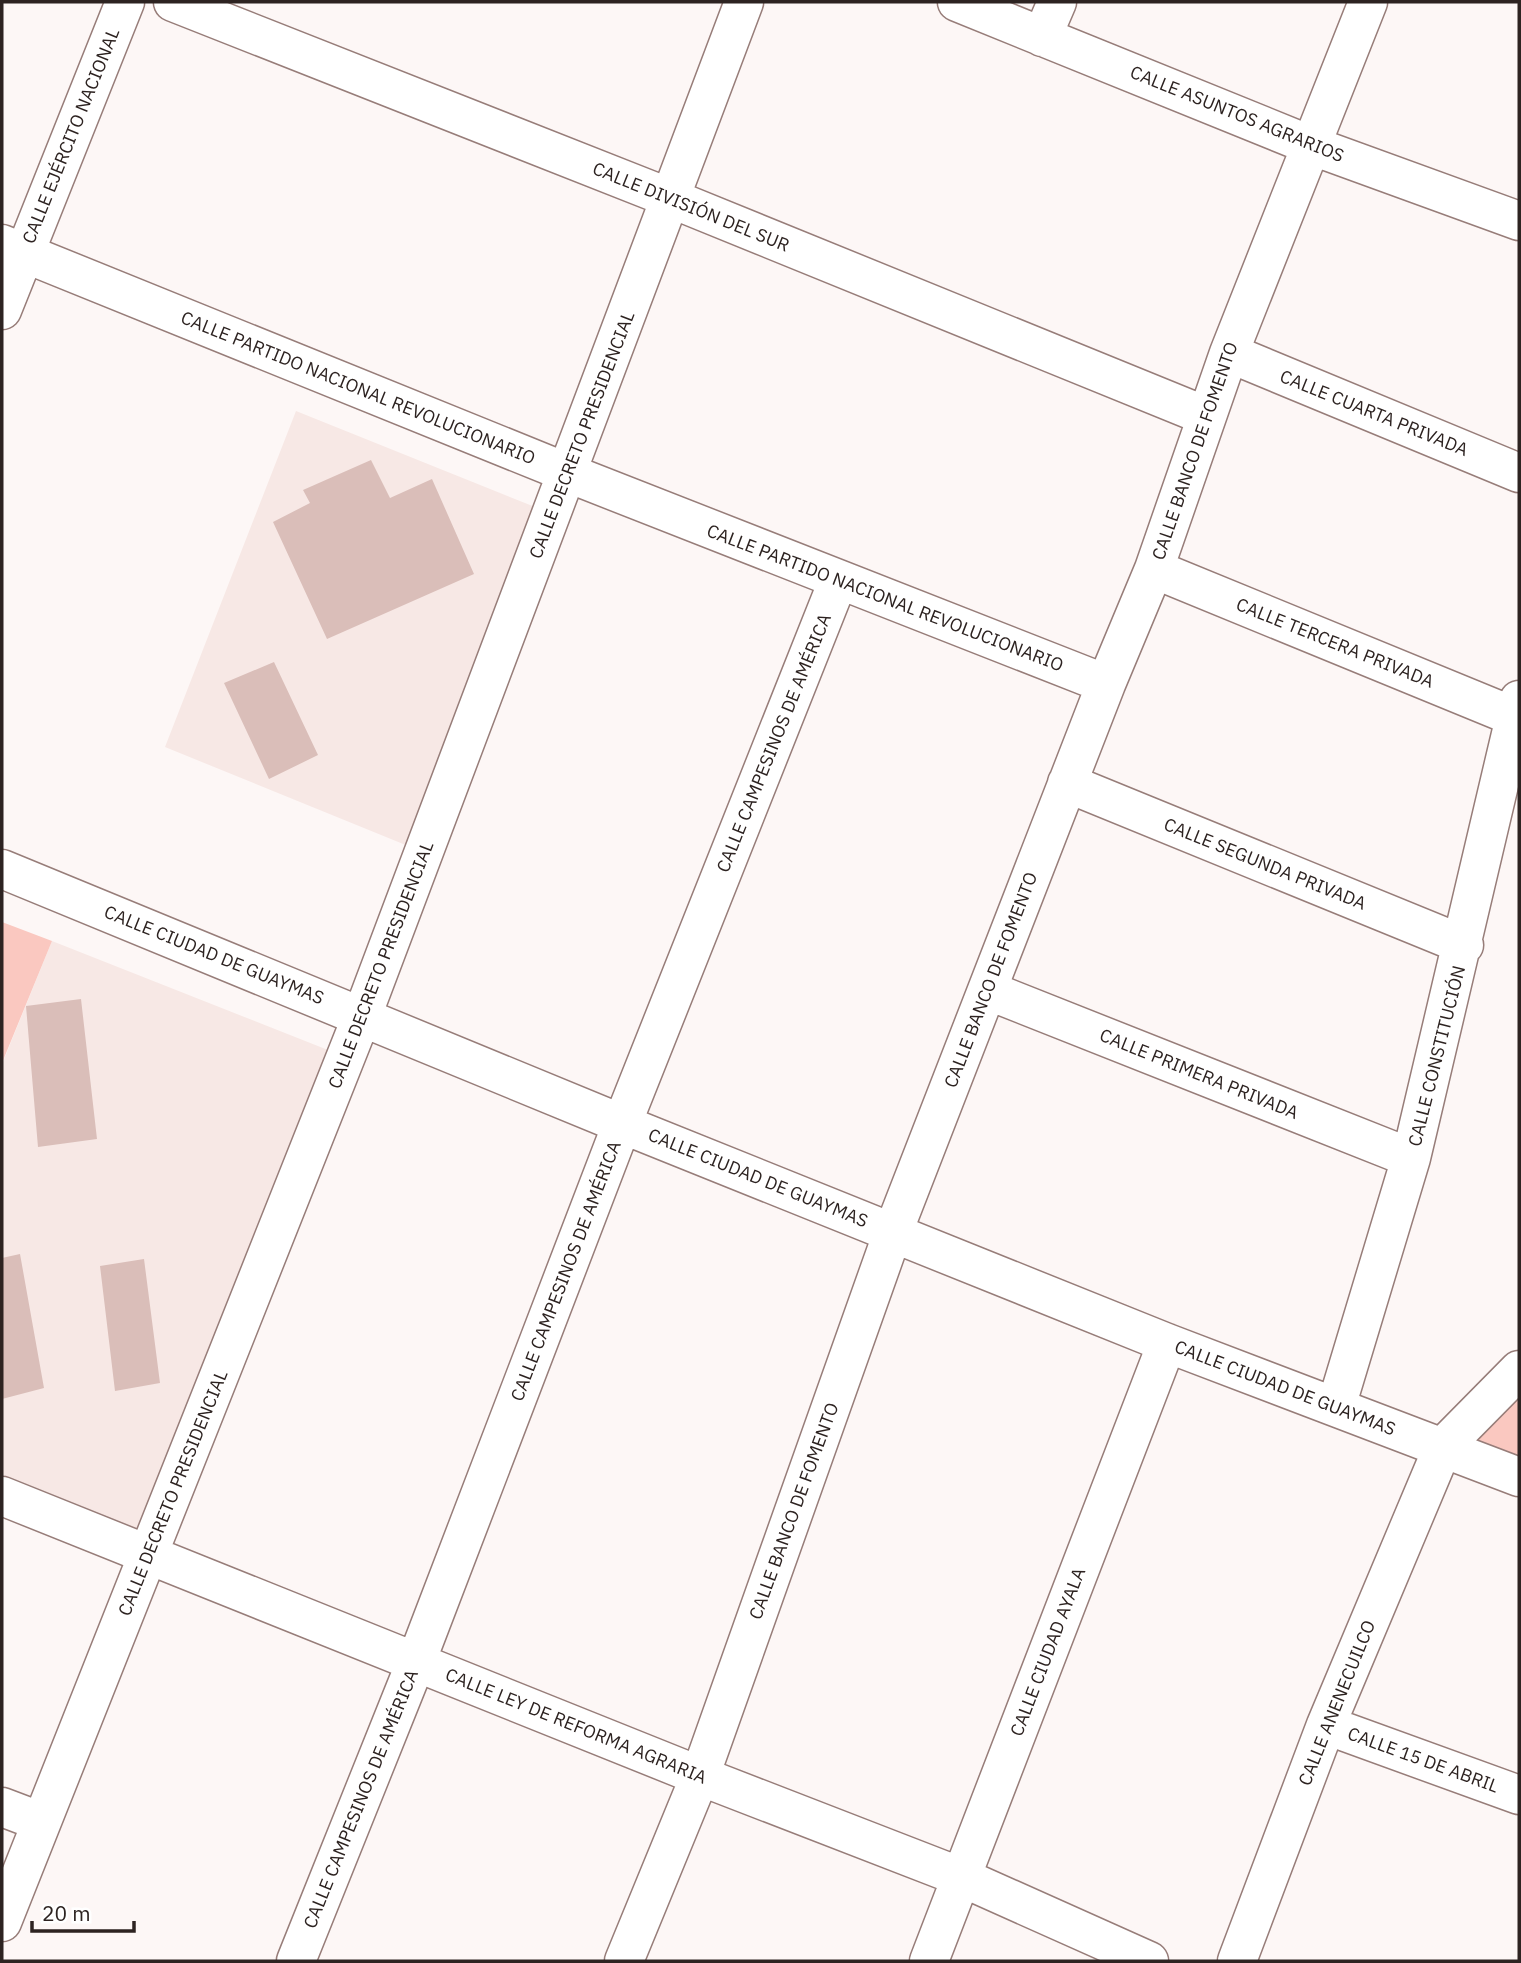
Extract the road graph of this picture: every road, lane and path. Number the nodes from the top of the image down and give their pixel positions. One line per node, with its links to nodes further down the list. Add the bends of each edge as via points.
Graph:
1 (124, 2): 11 (street, CALLE EJÉRCITO NACIONAL)
2 (173, 2): 9 (street, CALLE DIVISIÓN DEL SUR)
3 (744, 2): 9 (street, CALLE DECRETO PRESIDENCIAL)
4 (957, 2): 7 (street, CALLE ASUNTOS AGRARIOS)
5 (1057, 2): 7 (street)
6 (1368, 2): 8 (street, CALLE BANCO DE FOMENTO)
7 (1042, 37): 8 (street, CALLE ASUNTOS AGRARIOS)
8 (1310, 145): 10 (street, CALLE ASUNTOS AGRARIOS); 13 (street, CALLE BANCO DE FOMENTO)
9 (670, 198): 14 (street, CALLE DIVISIÓN DEL SUR); 16 (street, CALLE DECRETO PRESIDENCIAL)
10 (1519, 221)
11 (13, 249): 12 (street, CALLE EJÉRCITO NACIONAL); 16 (street, CALLE PARTIDO NACIONAL REVOLUCIONARIO)
12 (2, 310)
13 (1229, 353): 14 (street, CALLE BANCO DE FOMENTO); 15 (street, CALLE CUARTA PRIVADA)
14 (1206, 416): 17 (street, CALLE BANCO DE FOMENTO)
15 (1519, 472)
16 (568, 473): 18 (street, CALLE PARTIDO NACIONAL REVOLUCIONARIO); 25 (street, CALLE DECRETO PRESIDENCIAL)
17 (1154, 569): 19 (street, CALLE BANCO DE FOMENTO); 20 (street, CALLE TERCERA PRIVADA)
18 (838, 581): 19 (street, CALLE PARTIDO NACIONAL REVOLUCIONARIO); 26 (street, CALLE CAMPESINOS DE AMÉRICA)
19 (1106, 684): 21 (street, CALLE BANCO DE FOMENTO)
20 (1517, 708): 23 (street, CALLE CONSTITUCIÓN)
21 (1067, 783): 23 (street, CALLE SEGUNDA PRIVADA); 24 (street, CALLE BANCO DE FOMENTO)
22 (2, 869): 25 (street, CALLE CIUDAD DE GUAYMAS)
23 (1464, 945): 27 (street, CALLE CONSTITUCIÓN)
24 (987, 990): 27 (street, CALLE PRIMERA PRIVADA); 28 (street, CALLE BANCO DE FOMENTO)
25 (362, 1016): 26 (street, CALLE CIUDAD DE GUAYMAS); 35 (street, CALLE DECRETO PRESIDENCIAL)
26 (622, 1124): 28 (street, CALLE CIUDAD DE GUAYMAS); 36 (street, CALLE CAMPESINOS DE AMÉRICA)
27 (1411, 1158): 31 (street, CALLE CONSTITUCIÓN)
28 (893, 1232): 29 (street, CALLE CIUDAD DE GUAYMAS); 38 (street, CALLE BANCO DE FOMENTO)
29 (1167, 1343): 31 (street, CALLE CIUDAD DE GUAYMAS); 42 (street, CALLE CIUDAD AYALA)
30 (1519, 1370): 32 (street)
31 (1336, 1407): 32 (street, CALLE CIUDAD DE GUAYMAS)
32 (1443, 1447): 33 (street, CALLE CIUDAD DE GUAYMAS); 37 (street, CALLE ANENECUILCO)
33 (1519, 1477)
34 (2, 1496): 35 (street, CALLE LEY DE REFORMA AGRARIA)
35 (149, 1556): 36 (street, CALLE LEY DE REFORMA AGRARIA); 41 (street, CALLE DECRETO PRESIDENCIAL)
36 (416, 1662): 38 (street, CALLE LEY DE REFORMA AGRARIA); 44 (street, CALLE CAMPESINOS DE AMÉRICA)
37 (1326, 1725): 39 (street, CALLE 15 DE ABRIL); 48 (street, CALLE ANENECUILCO)
38 (700, 1776): 42 (street, CALLE LEY DE REFORMA AGRARIA); 45 (street, CALLE BANCO DE FOMENTO)
39 (1519, 1795)
40 (2, 1807): 41 (street)
41 (40, 1821): 43 (street, CALLE DECRETO PRESIDENCIAL)
42 (961, 1877): 46 (street, CALLE CIUDAD AYALA); 47 (street, CALLE LEY DE REFORMA AGRARIA)
43 (2, 1922)
44 (296, 1961)
45 (624, 1961)
46 (929, 1961)
47 (1149, 1961)
48 (1237, 1961)

